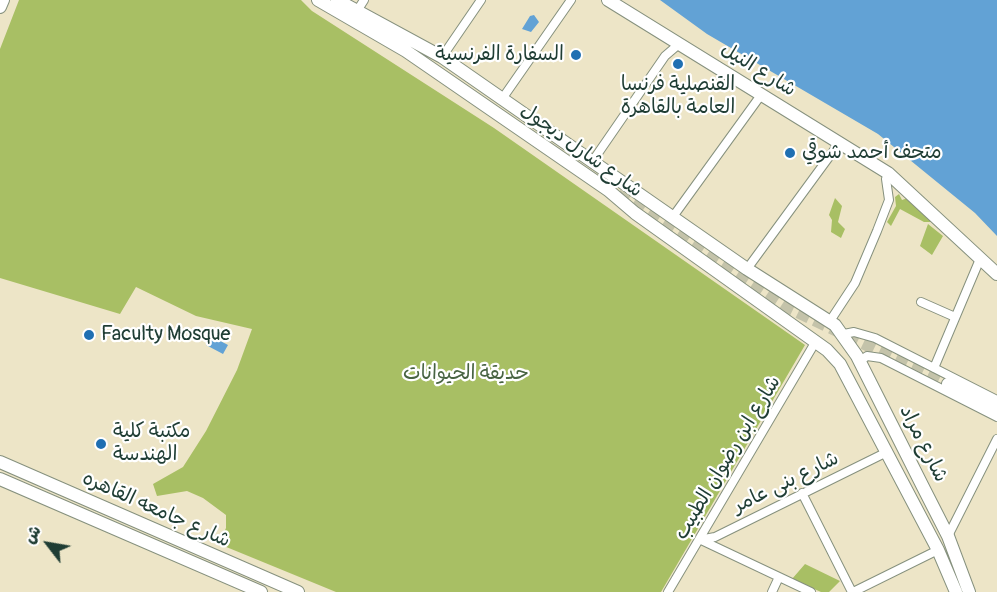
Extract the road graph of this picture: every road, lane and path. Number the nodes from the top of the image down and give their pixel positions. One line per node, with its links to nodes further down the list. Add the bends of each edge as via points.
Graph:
1 (3, 0): 8 (main road)
2 (318, 0): 25 (main road, شارع شارل ديجول, via 406,51)
3 (337, 0): 9 (main road, شارع شارل ديجول)
4 (364, 0): 9 (street)
5 (481, 0): 11 (street)
6 (572, 0): 13 (street)
7 (608, 0): 10 (main road, شارع النيل)
8 (0, 7)
9 (357, 11): 11 (main road, شارع شارل ديجول)
10 (679, 44): 12 (main road, شارع النيل); 15 (street, via 664,56)
11 (442, 57): 13 (main road, شارع شارل ديجول)
12 (761, 95): 14 (main road, شارع النيل); 17 (street)
13 (502, 99): 15 (main road, شارع شارل ديجول)
14 (840, 142): 16 (main road, شارع النيل); 19 (street)
15 (592, 162): 17 (main road, شارع شارل ديجول)
16 (888, 173): 18 (main road, شارع النيل); 24 (street, via 889,200 877,231 855,283)
17 (672, 218): 19 (main road, شارع شارل ديجول)
18 (980, 258): 20 (main road, شارع النيل); 23 (street)
19 (747, 269): 22 (main road, شارع شارل ديجول)
20 (997, 274)
21 (921, 302): 23 (street)
22 (807, 308): 24 (main road, شارع شارل ديجول); 25 (main road, via 804,318)
23 (955, 317): 30 (street)
24 (830, 321): 26 (main road, شارع مراد)
25 (794, 325): 27 (main road, شارع شارل ديجول)
26 (844, 334): 28 (main road, شارع مراد); 30 (street, via 854,332 874,338)
27 (816, 341): 29 (main road, شارع مراد); 43 (street, شارع ابن رضوان الطبيب)
28 (859, 358): 29 (main road, via 849,356); 34 (street, via 871,356 888,361); 42 (main road, شارع مراد)
29 (840, 364): 36 (main road, شارع مراد)
30 (934, 368): 32 (street)
31 (948, 384): 33 (main road)
32 (997, 400)
33 (997, 408)
34 (997, 417)
35 (997, 439): 42 (street)
36 (885, 453): 39 (street, شارع بنى عامر); 44 (main road, شارع مراد)
37 (0, 462): 40 (main road, شارع جامعه القاهره)
38 (0, 479): 41 (main road, شارع جامعه القاهره)
39 (802, 493): 43 (street, شارع بنى عامر, via 715,537); 51 (street)
40 (126, 516): 41 (main road); 47 (main road, شارع جامعه القاهره)
41 (119, 530): 46 (main road, شارع جامعه القاهره)
42 (948, 536): 53 (main road, شارع مراد)
43 (699, 540): 45 (street); 48 (street, شارع ابن رضوان الطبيب)
44 (938, 550): 51 (street); 52 (main road, شارع مراد)
45 (779, 577): 49 (street); 50 (street)
46 (261, 592)
47 (298, 592)
48 (668, 592)
49 (772, 592)
50 (811, 592)
51 (852, 592)
52 (956, 592)
53 (969, 592)

